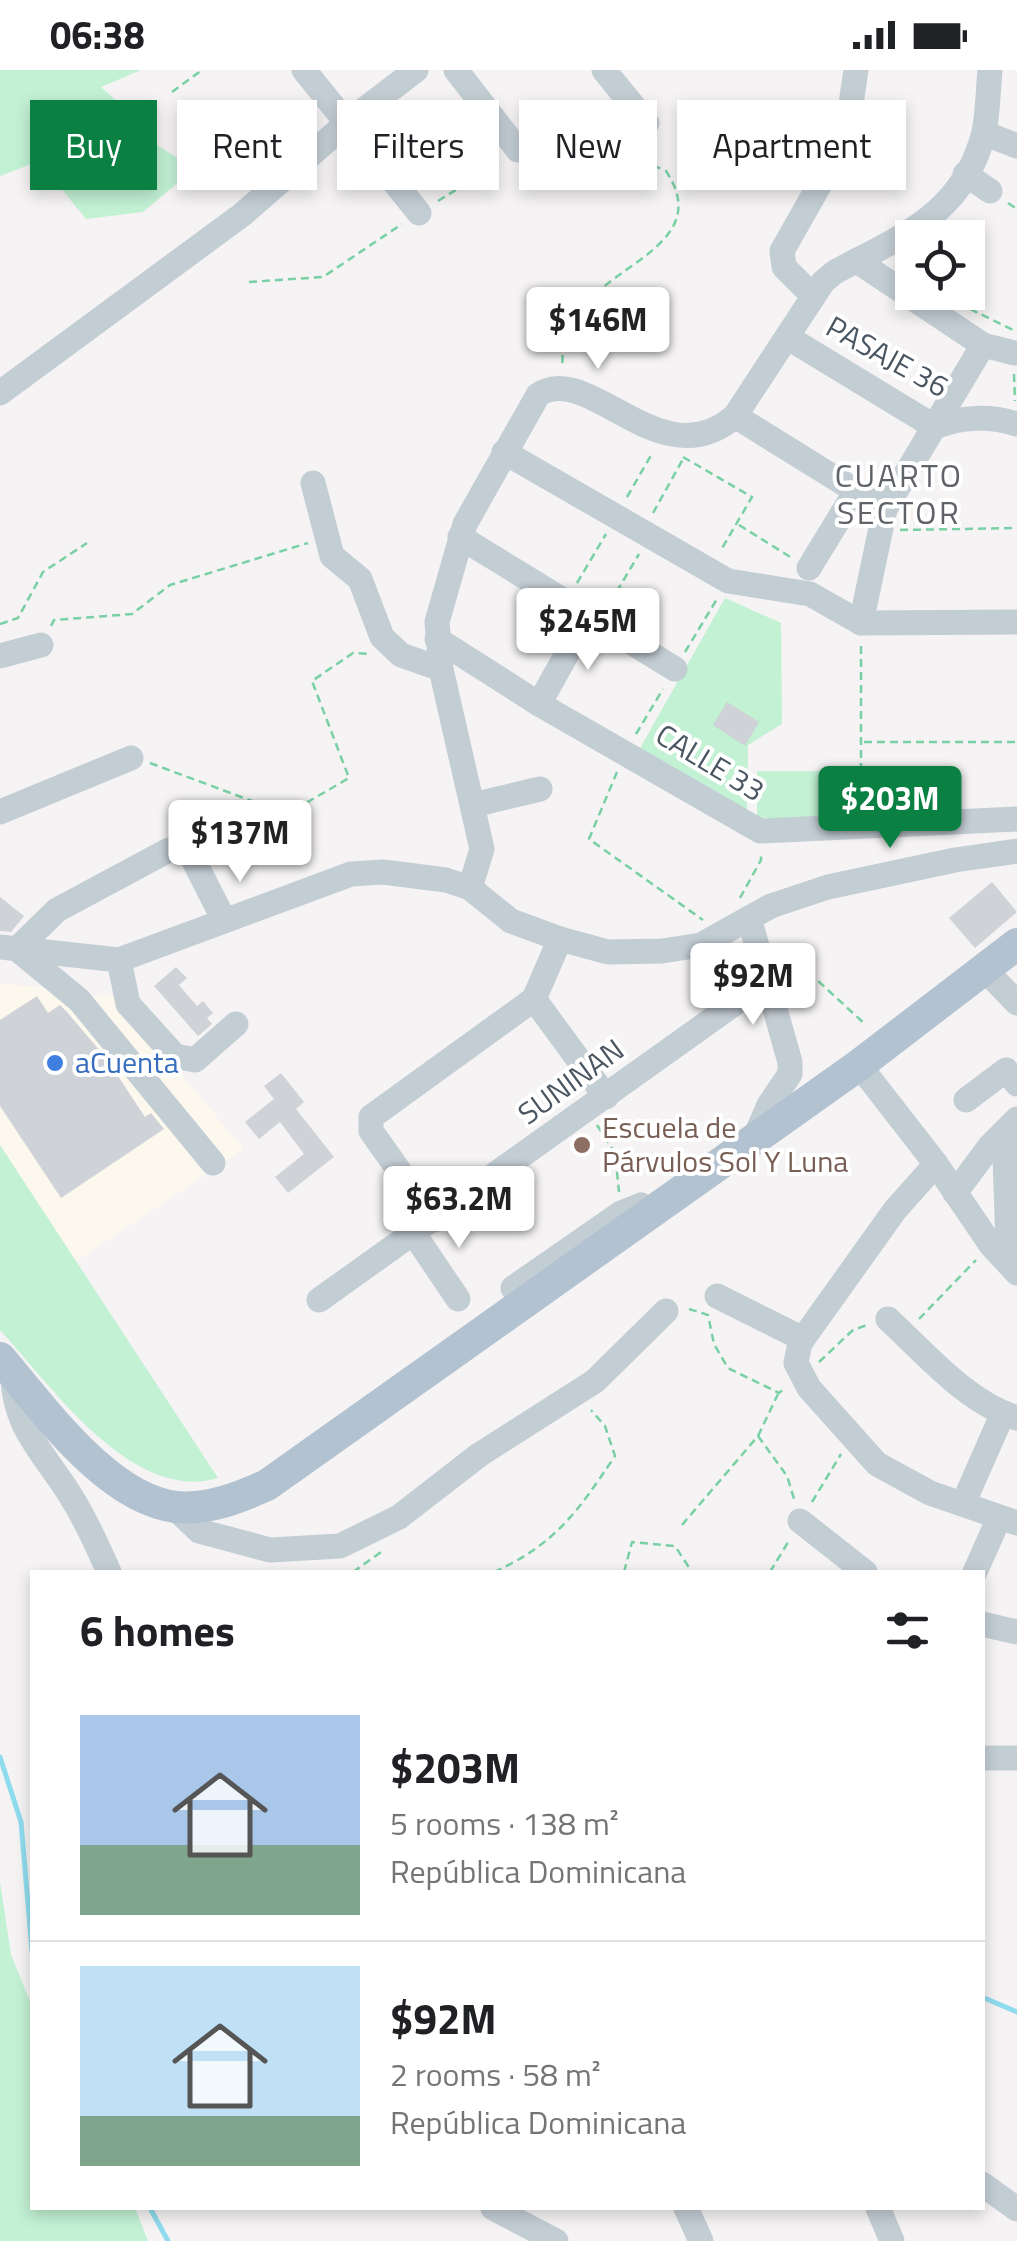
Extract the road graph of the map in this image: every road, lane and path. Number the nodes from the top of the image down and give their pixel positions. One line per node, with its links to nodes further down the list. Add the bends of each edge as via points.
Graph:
1 (202, 70): 8 (path)
2 (304, 70): 11 (street)
3 (416, 70): 9 (street)
4 (456, 70): 15 (street)
5 (604, 70): 10 (street)
6 (856, 70): 22 (street, via 846,138 782,251 784,267)
7 (990, 70): 13 (street)
8 (172, 92)
9 (377, 100)
10 (628, 100)
11 (337, 109)
12 (337, 132): 28 (street, via 242,214)
13 (984, 133): 14 (street); 16 (street)
14 (1017, 146)
15 (518, 150): 19 (path); 27 (path, via 595,166 651,164 666,170 678,200 668,239 597,292 564,341)
16 (965, 174): 18 (street); 20 (street, via 919,228)
17 (401, 190): 19 (street)
18 (990, 191)
19 (419, 213): 21 (path, via 322,277)
20 (857, 260): 22 (street); 26 (street)
21 (250, 282)
22 (812, 295): 24 (street)
23 (971, 310): 25 (path)
24 (787, 336): 29 (street); 31 (street, PASAJE 36)
25 (1015, 342): 26 (street)
26 (983, 345): 31 (street)
27 (560, 387): 29 (street, via 667,434 712,432); 33 (street, via 538,396)
28 (0, 393)
29 (735, 416): 36 (street)
30 (1016, 424): 31 (street, PASAJE 36, via 954,420)
31 (935, 427): 37 (street)
32 (670, 451): 34 (path)
33 (504, 452): 40 (street); 42 (street)
34 (683, 458): 38 (path, via 752,497); 40 (path)
35 (313, 483): 41 (street)
36 (856, 491): 37 (street); 44 (street)
37 (882, 518): 39 (path); 47 (street)
38 (737, 523): 44 (path); 45 (path)
39 (1017, 528)
40 (646, 534): 45 (street); 46 (path)
41 (326, 537): 51 (path, via 170,585 132,614 54,620); 52 (street, via 332,556 360,579 382,637)
42 (460, 537): 46 (street); 50 (street)
43 (87, 543): 49 (path, via 43,572 18,618)
44 (809, 568)
45 (709, 570): 47 (street, via 728,581 810,594)
46 (594, 619): 54 (street); 56 (street)
47 (861, 622): 48 (street); 57 (path)
48 (1017, 622)
49 (0, 624)
50 (437, 639): 55 (street); 56 (street, CALLE 33)
51 (41, 645): 53 (street)
52 (401, 655): 55 (street); 59 (path, via 353,654 312,681 349,778 287,814)
53 (0, 656)
54 (675, 668)
55 (441, 669): 61 (street)
56 (539, 704): 65 (street, CALLE 33)
57 (863, 742): 58 (path); 64 (path)
58 (1017, 742)
59 (130, 758): 62 (street)
60 (540, 789): 61 (street)
61 (473, 805): 67 (street, via 482,849)
62 (0, 812)
63 (1017, 820): 64 (street)
64 (861, 824): 65 (street)
65 (760, 831): 70 (path, via 761,860)
66 (1017, 852): 68 (street, via 828,887)
67 (470, 888): 69 (street, via 414,874 352,874); 71 (street, via 511,921)
68 (749, 918): 70 (street); 76 (street); 80 (path)
69 (224, 920): 73 (street, via 192,856 179,848 57,910); 74 (street)
70 (722, 934): 71 (street, via 662,951 608,952)
71 (560, 940): 77 (street)
72 (1016, 947): 75 (main road)
73 (8, 948): 74 (street); 88 (street, via 79,1000)
74 (119, 960): 79 (street, via 128,1004 175,1056 196,1060)
75 (984, 969): 78 (street); 81 (main road)
76 (766, 981): 84 (street, SUNINAN); 86 (street, via 790,1074)
77 (534, 999): 84 (street); 92 (street, via 371,1116 370,1132)
78 (1017, 1003)
79 (236, 1024)
80 (868, 1028)
81 (859, 1065): 86 (main road); 89 (street)
82 (1017, 1084): 83 (street, via 1006,1070)
83 (966, 1100)
84 (596, 1104): 91 (path); 92 (street, SUNINAN)
85 (1017, 1119): 90 (street)
86 (755, 1137): 91 (main road)
87 (1017, 1146): 93 (street, via 1005,1157)
88 (213, 1163)
89 (936, 1164): 90 (street); 101 (street)
90 (956, 1193): 93 (street)
91 (636, 1213): 95 (street); 110 (main road, via 267,1485 207,1506)
92 (424, 1227): 97 (street, SUNINAN); 98 (street)
93 (1005, 1245): 94 (street)
94 (1017, 1273)
95 (512, 1288)
96 (717, 1296): 101 (street)
97 (320, 1300)
98 (458, 1300)
99 (666, 1311): 104 (path, via 708,1315 728,1368); 105 (street)
100 (888, 1319): 106 (street, via 960,1386)
101 (803, 1339): 103 (street, via 796,1354)
102 (7, 1366): 110 (main road, via 116,1482); 115 (street, via 18,1417 75,1504)
103 (801, 1374): 104 (path); 108 (street)
104 (779, 1392): 107 (path)
105 (575, 1393): 110 (street, via 399,1517 340,1546 270,1550 199,1531); 117 (path, via 604,1426 614,1456 570,1522)
106 (1010, 1416): 109 (street)
107 (758, 1436): 112 (path, via 788,1476); 113 (path)
108 (852, 1437): 109 (street, via 900,1479); 112 (path)
109 (963, 1504): 111 (street)
110 (174, 1506)
111 (1008, 1520): 122 (street)
112 (800, 1521): 120 (path); 121 (street)
113 (682, 1525)
114 (395, 1542): 116 (path)
115 (108, 1570)
116 (356, 1570)
117 (498, 1570)
118 (625, 1570): 119 (path, via 632,1542 675,1546)
119 (691, 1570)
120 (771, 1570)
121 (862, 1570)
122 (977, 1570)
123 (985, 1625): 124 (street)
124 (1017, 1632)
125 (985, 1758): 126 (street)
126 (1017, 1758)
127 (985, 2186): 128 (street)
128 (1017, 2209)
129 (497, 2210): 132 (street)
130 (687, 2210): 133 (street)
131 (879, 2210): 134 (street)
132 (556, 2241)
133 (701, 2241)
134 (892, 2241)

